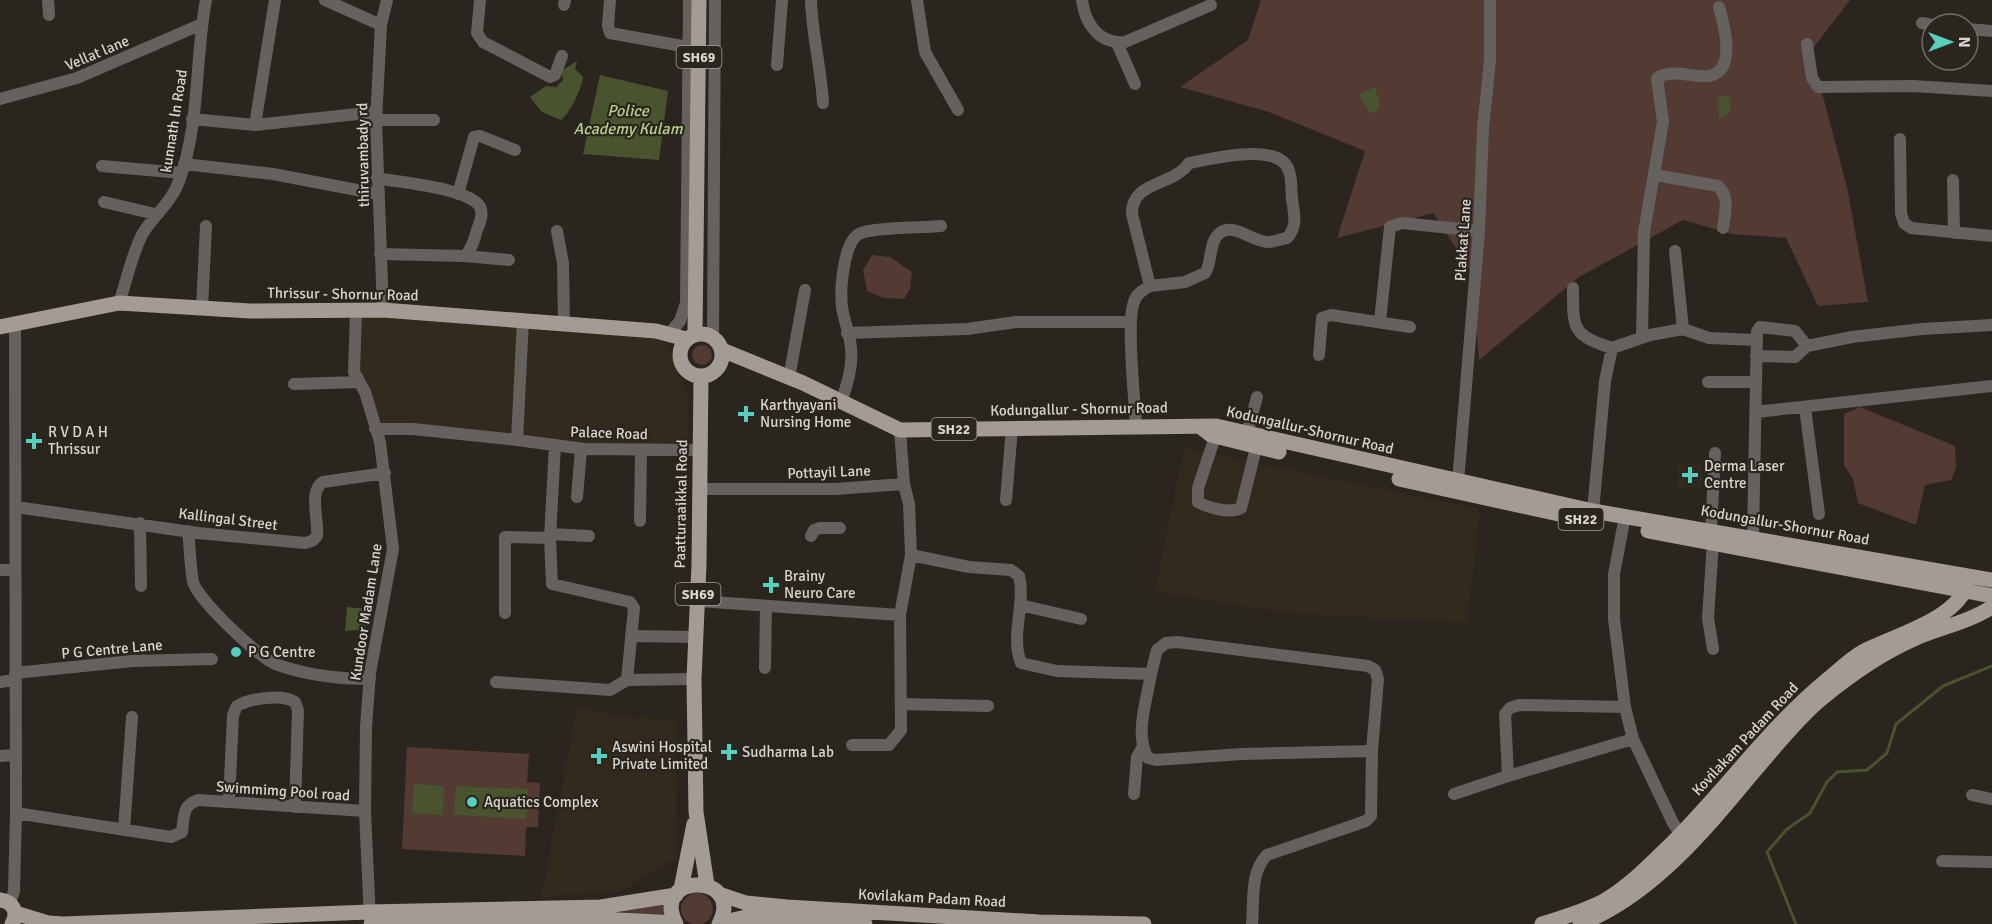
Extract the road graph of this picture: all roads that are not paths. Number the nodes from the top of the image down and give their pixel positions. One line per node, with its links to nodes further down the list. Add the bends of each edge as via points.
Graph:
1 (48, 0): 18 (street)
2 (206, 0): 19 (street, kunnath ln Road)
3 (275, 0): 34 (street)
4 (387, 0): 20 (street, thiruvambady rd)
5 (480, 0): 24 (street, via 477,33 483,42 550,77 555,75)
6 (610, 0): 23 (street, via 610,33)
7 (689, 0): 23 (street)
8 (699, 0): 77 (main road, SH69, via 697,303 693,312)
9 (715, 0): 37 (street)
10 (782, 0): 25 (street)
11 (811, 0): 29 (street)
12 (916, 0): 30 (street, via 925,52)
13 (1082, 0): 21 (street, via 1084,15 1095,30 1102,38)
14 (328, 1): 20 (street)
15 (1489, 2): 52 (street, Plakkat Lane, via 1490,61)
16 (1212, 5): 21 (street)
17 (1719, 7): 41 (street, via 1726,45 1725,62 1717,73 1657,78 1663,122)
18 (49, 15)
19 (202, 24): 28 (street, Vellat lane, via 77,78); 32 (street, kunnath ln Road)
20 (381, 25): 31 (street, thiruvambady rd)
21 (1117, 43): 26 (street)
22 (1807, 44): 27 (street, via 1812,78 1818,87 1913,86)
23 (688, 47): 36 (street)
24 (562, 56)
25 (777, 65)
26 (1135, 84)
27 (1992, 91)
28 (0, 99)
29 (823, 103)
30 (958, 110)
31 (376, 116): 33 (street); 34 (street); 42 (street, thiruvambady rd)
32 (192, 119): 34 (street); 40 (street, kunnath ln Road)
33 (434, 120)
34 (255, 125)
35 (1900, 139): 53 (street, via 1904,223 1911,228)
36 (687, 143): 37 (street); 75 (street, via 686,303 680,321)
37 (714, 143): 77 (street, via 713,267)
38 (515, 150): 45 (street, via 474,137)
39 (102, 166): 40 (street)
40 (183, 168): 44 (street, via 273,174); 47 (street, kunnath ln Road, via 174,195)
41 (1655, 175): 50 (street, via 1718,186 1726,201); 76 (street, via 1644,232)
42 (377, 178): 44 (street, thiruvambady rd); 45 (street)
43 (1953, 180): 53 (street)
44 (378, 194): 56 (street, thiruvambady rd)
45 (458, 194): 57 (street, via 478,204 481,210 471,250)
46 (104, 202): 47 (street)
47 (155, 214): 62 (street, kunnath ln Road, via 141,236)
48 (206, 226): 63 (street)
49 (941, 226): 74 (street, via 861,233 853,238 841,290)
50 (1724, 228)
51 (557, 231): 69 (street, via 563,263)
52 (1479, 231): 67 (street, via 1402,223 1390,227); 108 (street, Plakkat Lane)
53 (1954, 233): 54 (street)
54 (1992, 236)
55 (1675, 251): 73 (street)
56 (380, 254): 57 (street); 64 (street, thiruvambady rd)
57 (465, 256): 58 (street)
58 (508, 260)
59 (1150, 286): 59 (street, via 1132,214 1136,196 1182,173 1189,163 1265,153 1277,156 1289,169 1295,224 1287,238 1268,242 1230,229 1221,232 1214,240 1205,273 1185,282); 68 (street, via 1134,301)
60 (1573, 288): 80 (street, via 1573,322 1586,340)
61 (805, 290): 84 (street)
62 (119, 303): 63 (main road, Thrissur - Shornur Road); 70 (main road, Thrissur - Shornur Road)
63 (202, 309): 65 (main road, Thrissur - Shornur Road)
64 (383, 310): 65 (main road, Thrissur - Shornur Road); 66 (main road, Thrissur - Shornur Road)
65 (356, 311): 85 (street, Kundoor Madam Lane, via 354,372)
66 (523, 320): 69 (main road, Thrissur - Shornur Road); 100 (street)
67 (1380, 321): 72 (street); 81 (street, via 1331,315 1322,318)
68 (1131, 322): 74 (street, via 1017,322 967,329); 94 (street)
69 (564, 324): 75 (main road, Thrissur - Shornur Road)
70 (7, 325): 113 (street)
71 (1992, 325): 79 (street, via 1922,329)
72 (1410, 327)
73 (1683, 329): 76 (street); 78 (street, via 1709,338)
74 (847, 333): 91 (street, via 850,360)
75 (668, 335): 77 (main road, Thrissur - Shornur Road)
76 (1642, 338): 80 (street)
77 (704, 339): 83 (main road, SH69, via 720,365); 83 (main road, SH69, via 681,352 681,362 687,370); 84 (main road, Kodungallur - Shornur Road / SH22)
78 (1756, 340): 79 (street, via 1760,327 1795,331); 82 (street)
79 (1807, 346): 82 (street, via 1795,357)
80 (1612, 348): 114 (street, via 1605,381)
81 (1319, 355)
82 (1756, 356): 87 (street)
83 (701, 376): 105 (main road, Paatturaaikkal Road / SH69)
84 (789, 378): 91 (main road, Kodungallur - Shornur Road / SH22)
85 (358, 382): 88 (street); 96 (street, Kundoor Madam Lane, via 367,398)
86 (1708, 382): 87 (street)
87 (1756, 382): 93 (street)
88 (294, 384)
89 (1992, 386): 92 (street)
90 (1257, 397): 99 (street)
91 (841, 402): 97 (main road, Kodungallur - Shornur Road / SH22)
92 (1805, 408): 93 (street); 115 (street)
93 (1756, 412): 125 (street)
94 (1136, 427): 95 (main road, Kodungallur - Shornur Road / SH22); 98 (main road, Kodungallur - Shornur Road / SH22, via 1171,426)
95 (1012, 428): 97 (main road, Kodungallur - Shornur Road / SH22); 112 (street)
96 (375, 429): 100 (street, Palace Road); 107 (street, Kundoor Madam Lane)
97 (900, 430): 109 (street)
98 (1209, 432): 99 (main road, Kodungallur-Shornur Road / SH22, via 1216,426); 103 (main road, Kodungallur-Shornur Road / SH22); 103 (street, via 1198,488 1198,502 1206,506 1235,512 1241,508)
99 (1247, 434): 108 (main road, Kodungallur-Shornur Road / SH22)
100 (517, 440): 101 (street, Palace Road)
101 (555, 445): 102 (street, Palace Road); 121 (street)
102 (581, 448): 104 (street, Palace Road); 111 (street)
103 (1257, 448): 117 (main road, Kodungallur-Shornur Road / SH22, via 1502,504)
104 (641, 450): 105 (street, Palace Road); 116 (street)
105 (700, 450): 110 (main road, Paatturaaikkal Road / SH69)
106 (1715, 453): 124 (street)
107 (384, 473): 120 (street, Kallingal Street, via 318,485 317,536 312,541); 147 (street, Kundoor Madam Lane, via 393,549)
108 (1458, 482): 114 (main road, Kodungallur-Shornur Road / SH22)
109 (904, 484): 110 (street, Pottayil Lane, via 835,489); 126 (street, via 910,513)
110 (700, 489): 133 (main road, Paatturaaikkal Road / SH69)
111 (577, 497)
112 (1006, 500)
113 (16, 507): 118 (street, Kallingal Street); 128 (street)
114 (1593, 511): 117 (main road, Kodungallur-Shornur Road / SH22)
115 (1819, 514)
116 (640, 521)
117 (1624, 521): 124 (main road, Kodungallur-Shornur Road / SH22); 154 (street, via 1614,574 1614,619)
118 (140, 523): 120 (street, Kallingal Street); 131 (street)
119 (840, 528): 123 (street, via 820,528)
120 (188, 531): 147 (street, via 194,584 215,614 248,642 276,664 341,679)
121 (550, 536): 122 (street); 137 (street, via 505,537); 140 (street, via 552,584 630,602 634,608)
122 (589, 536)
123 (811, 536)
124 (1712, 536): 125 (main road, Kodungallur-Shornur Road / SH22); 132 (main road, Kodungallur-Shornur Road / SH22); 142 (street, via 1708,618)
125 (1753, 537): 129 (main road, Kodungallur-Shornur Road / SH22)
126 (910, 555): 135 (street, via 969,567 1011,570 1019,576 1022,587); 138 (street)
127 (0, 570): 128 (street)
128 (15, 570): 146 (street)
129 (1968, 576): 130 (main road, Kodungallur-Shornur Road / SH22); 132 (main road)
130 (1992, 580)
131 (141, 586)
132 (1965, 592): 134 (main road, Kodungallur-Shornur Road / SH22); 173 (main road, Kovilakam Padam Road, via 1946,611 1862,652 1829,678 1761,743)
133 (698, 602): 136 (street); 141 (main road, Paatturaaikkal Road / SH69)
134 (1991, 602): 173 (main road, Kovilakam Padam Road, via 1979,616 1917,638 1854,672 1790,729)
135 (1020, 605): 139 (street); 145 (street, via 1017,652 1021,663 1057,670)
136 (766, 606): 138 (street); 144 (street)
137 (505, 613)
138 (900, 615): 152 (street)
139 (1081, 619)
140 (631, 636): 141 (street); 149 (street)
141 (696, 637): 148 (main road, Paatturaaikkal Road / SH69)
142 (1713, 649)
143 (212, 659): 146 (street, P G Centre Lane, via 132,661)
144 (765, 668)
145 (1151, 674): 158 (street); 159 (street, via 1157,650 1166,643 1177,642 1368,666 1375,670 1378,679)
146 (15, 677): 150 (street, P G Centre Lane); 160 (street)
147 (370, 679): 169 (street, Kundoor Madam Lane)
148 (694, 679): 149 (street); 170 (main road, Paatturaaikkal Road / SH69)
149 (627, 680): 151 (street, via 610,690)
150 (0, 682)
151 (496, 682)
152 (901, 704): 153 (street); 157 (street, via 900,730 889,745)
153 (988, 706)
154 (1625, 707): 156 (street); 162 (street, via 1510,708 1505,714)
155 (132, 717): 172 (street)
156 (1633, 739): 162 (street); 173 (street)
157 (852, 745)
158 (1142, 748): 159 (street, via 1148,758 1156,760); 163 (street, via 1137,757)
159 (1372, 751): 187 (street, via 1371,816 1267,855 1255,875)
160 (15, 755): 161 (street); 171 (street)
161 (0, 756)
162 (1508, 776): 164 (street)
163 (1134, 794)
164 (1454, 794)
165 (1972, 795): 166 (street)
166 (1992, 799)
167 (229, 801): 168 (street, Swimmimg Pool road); 168 (street, via 233,715 237,706 254,700 290,699 296,702 298,710); 172 (street, Swimmimg Pool road, via 190,802 185,808 182,832 177,836)
168 (296, 807): 169 (street, Swimmimg Pool road)
169 (365, 811): 180 (street, Kundoor Madam Lane)
170 (696, 812): 176 (main road, SH69); 177 (main road, SH69)
171 (16, 813): 172 (street); 178 (street, via 14,891)
172 (124, 830)
173 (1684, 840): 182 (main road, Kovilakam Padam Road, via 1609,897); 188 (main road, Kovilakam Padam Road, via 1649,882 1624,902)
174 (1942, 861): 175 (street)
175 (1992, 862)
176 (713, 890): 177 (main road, via 689,884); 184 (main road, SH69, via 724,909); 186 (main road, Kovilakam Padam Road, via 746,903 787,907)
177 (679, 892): 179 (main road); 183 (main road, SH69, via 672,909)
178 (9, 910): 180 (main road, via 63,924)
179 (572, 913): 181 (main road); 183 (main road, via 589,918)
180 (370, 920): 181 (main road)
181 (392, 920)
182 (1549, 923)
183 (676, 924)
184 (719, 924): 185 (main road, Kovilakam Padam Road, via 746,917)
185 (865, 924)
186 (1144, 924)
187 (1252, 924)
188 (1580, 924)

